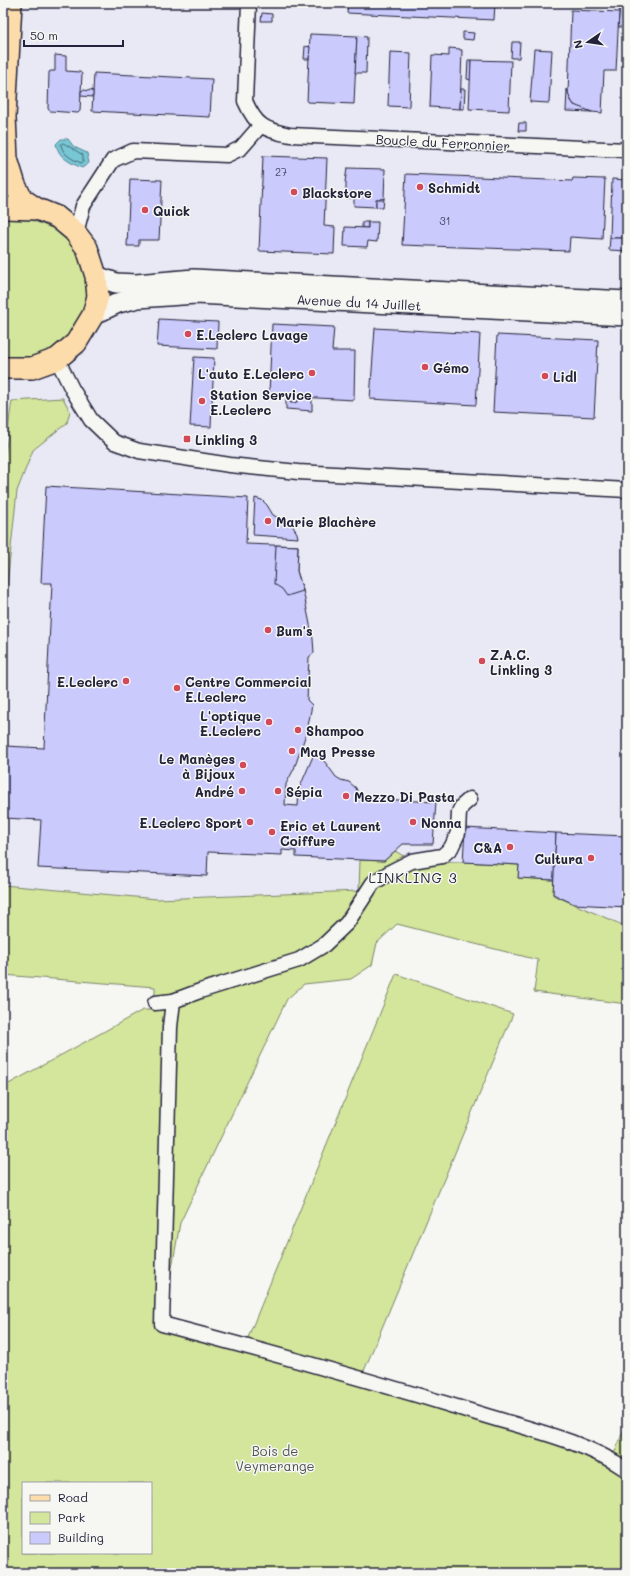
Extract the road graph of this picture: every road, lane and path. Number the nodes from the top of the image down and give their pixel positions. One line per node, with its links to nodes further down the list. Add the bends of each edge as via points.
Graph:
1 (11, 3): 6 (main road, via 5,117 7,160 22,199)
2 (249, 3): 3 (street, via 245,101 251,115)
3 (260, 125): 4 (street, Boucle du Ferronnier, via 290,135); 7 (street, via 241,148 227,155 133,151 113,160)
4 (627, 150)
5 (3, 208): 6 (main road)
6 (36, 209): 7 (main road, via 57,217)
7 (68, 227): 8 (main road, via 87,248)
8 (96, 276): 9 (main road, Avenue du 14 Juillet, via 116,283 136,284 194,279); 10 (main road, via 98,296)
9 (627, 301)
10 (93, 315): 11 (main road, Avenue du 14 Juillet, via 118,303 138,298 196,294); 12 (main road, via 76,343)
11 (627, 316)
12 (57, 359): 13 (main road, via 32,368); 14 (street, via 91,420 114,442 139,452 298,472)
13 (4, 370)
14 (627, 490)
15 (470, 799): 16 (street, via 459,812 458,834 451,848 442,856 412,861 374,884 347,924 324,945 299,960)
16 (173, 1001): 17 (street); 18 (street, via 170,1027 162,1324 366,1379 554,1438 613,1460)
17 (155, 1003)
18 (627, 1470)

